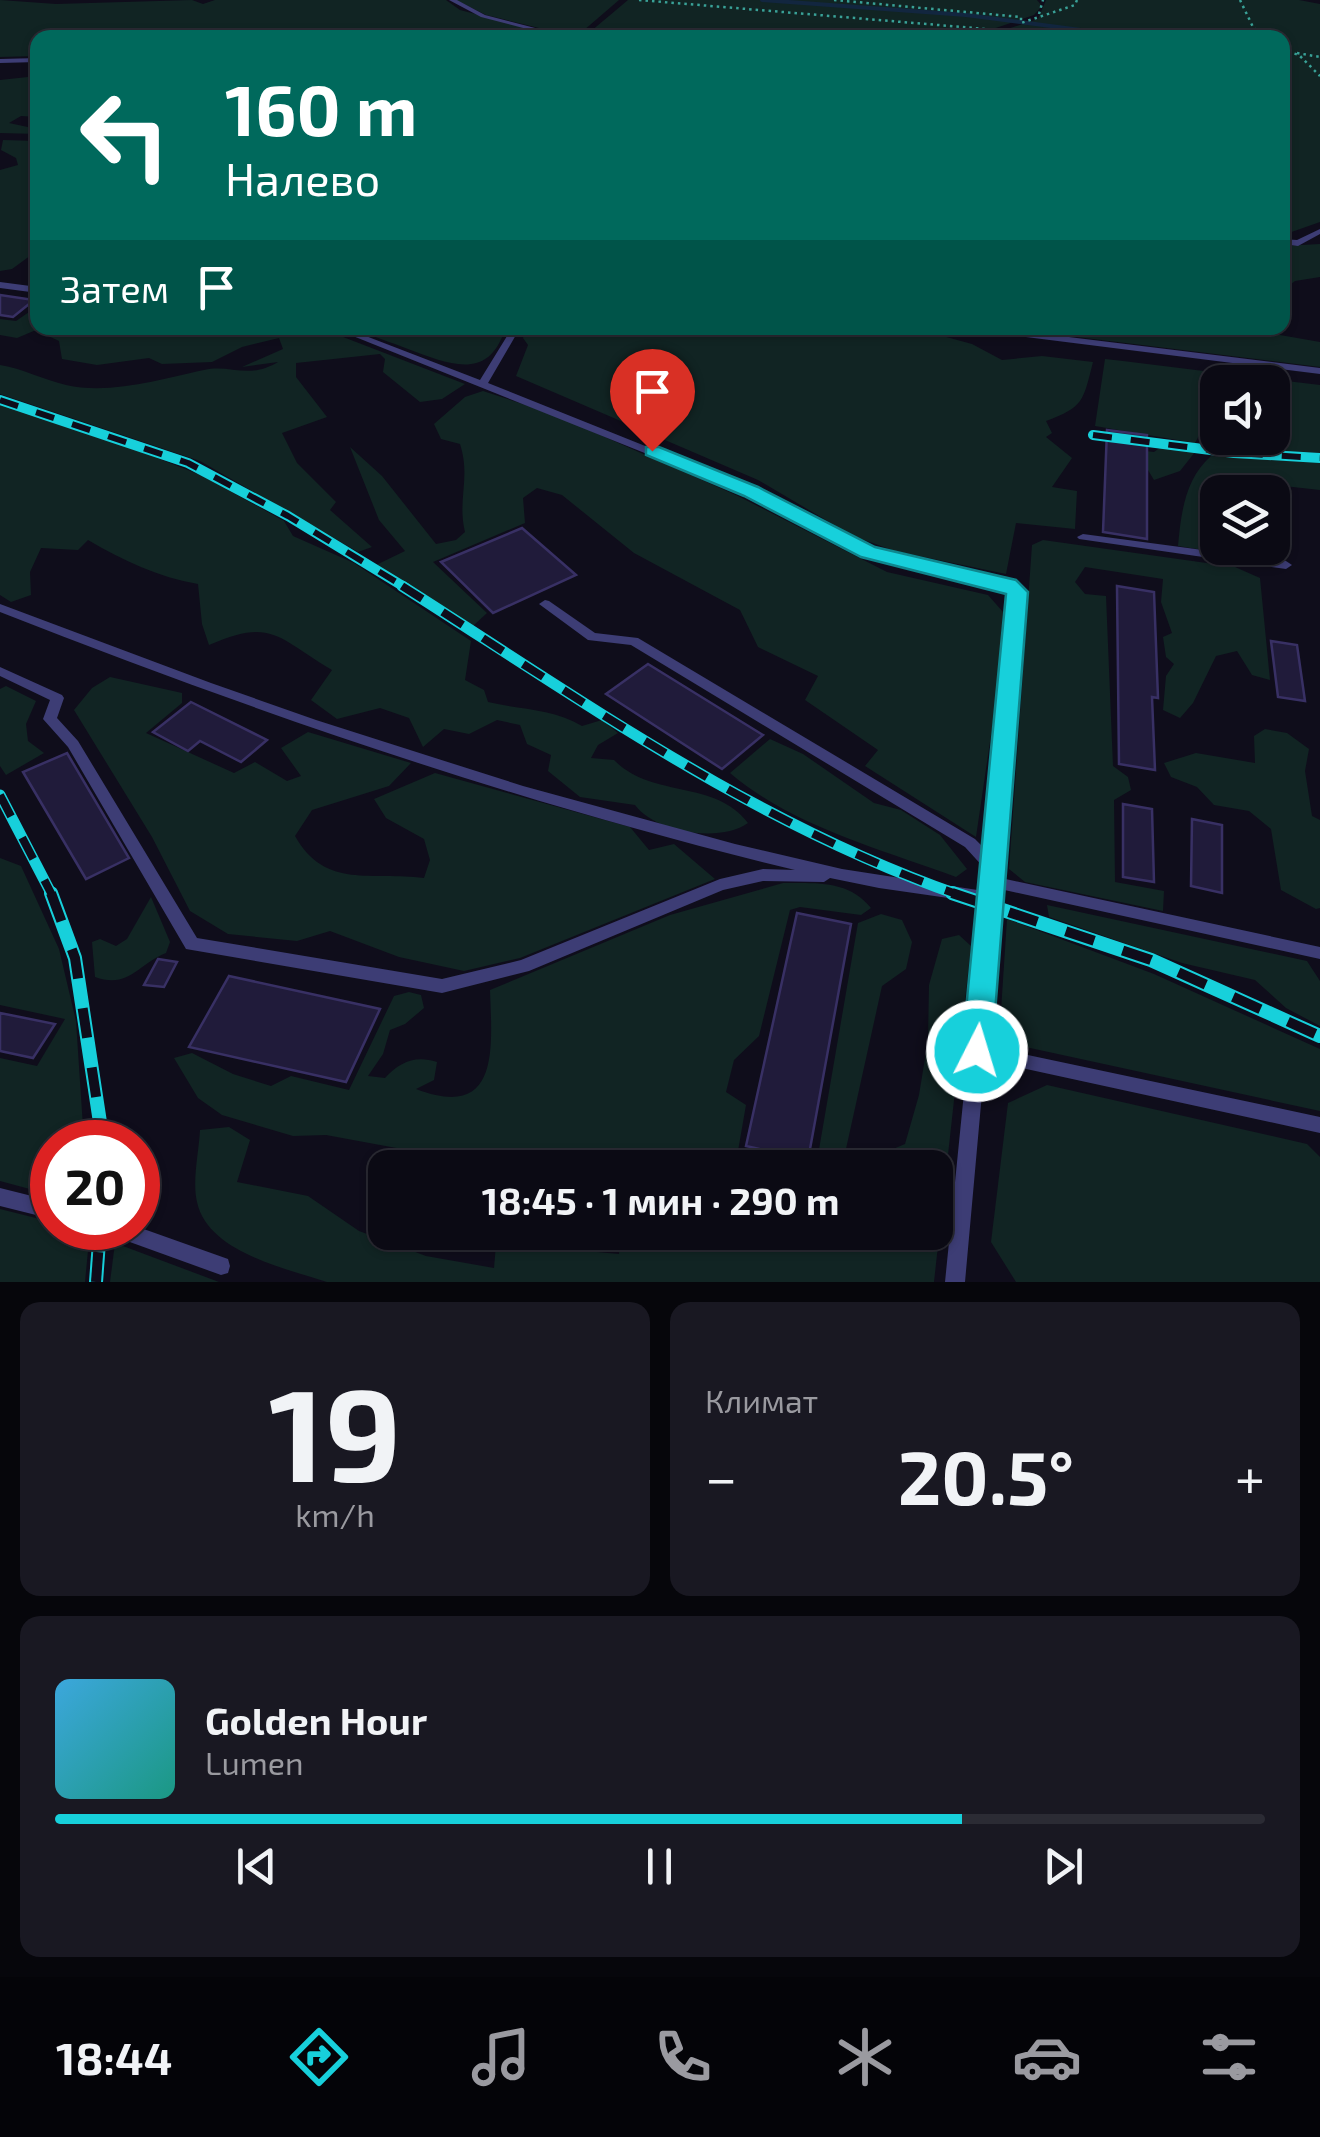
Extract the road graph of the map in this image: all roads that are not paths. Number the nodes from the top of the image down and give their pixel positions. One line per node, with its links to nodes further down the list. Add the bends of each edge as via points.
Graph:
1 (452, 0): 2 (lane, via 483,16)
2 (539, 30)
3 (30, 60): 4 (lane)
4 (0, 61)
5 (1320, 231): 6 (lane)
6 (1290, 242)
7 (0, 285): 8 (lane)
8 (30, 289)
9 (356, 335): 13 (lane)
10 (512, 335): 13 (lane)
11 (1034, 335): 12 (lane)
12 (1320, 371)
13 (482, 384): 20 (lane, via 751,492 868,552 1017,592)
14 (1084, 536): 15 (lane)
15 (1200, 553)
16 (545, 604): 20 (lane, via 592,637 634,641 970,843)
17 (0, 608): 19 (lane, via 165,673 466,771)
18 (0, 671): 19 (lane, via 57,698 50,719 73,744 192,944 442,986 523,966 720,885 763,875)
19 (847, 876): 20 (lane)
20 (993, 883): 21 (lane); 22 (lane)
21 (1320, 953)
22 (977, 1051): 23 (lane); 28 (lane)
23 (1320, 1125)
24 (0, 1197): 25 (lane)
25 (30, 1204)
26 (160, 1244): 27 (lane)
27 (221, 1266)
28 (955, 1282)

